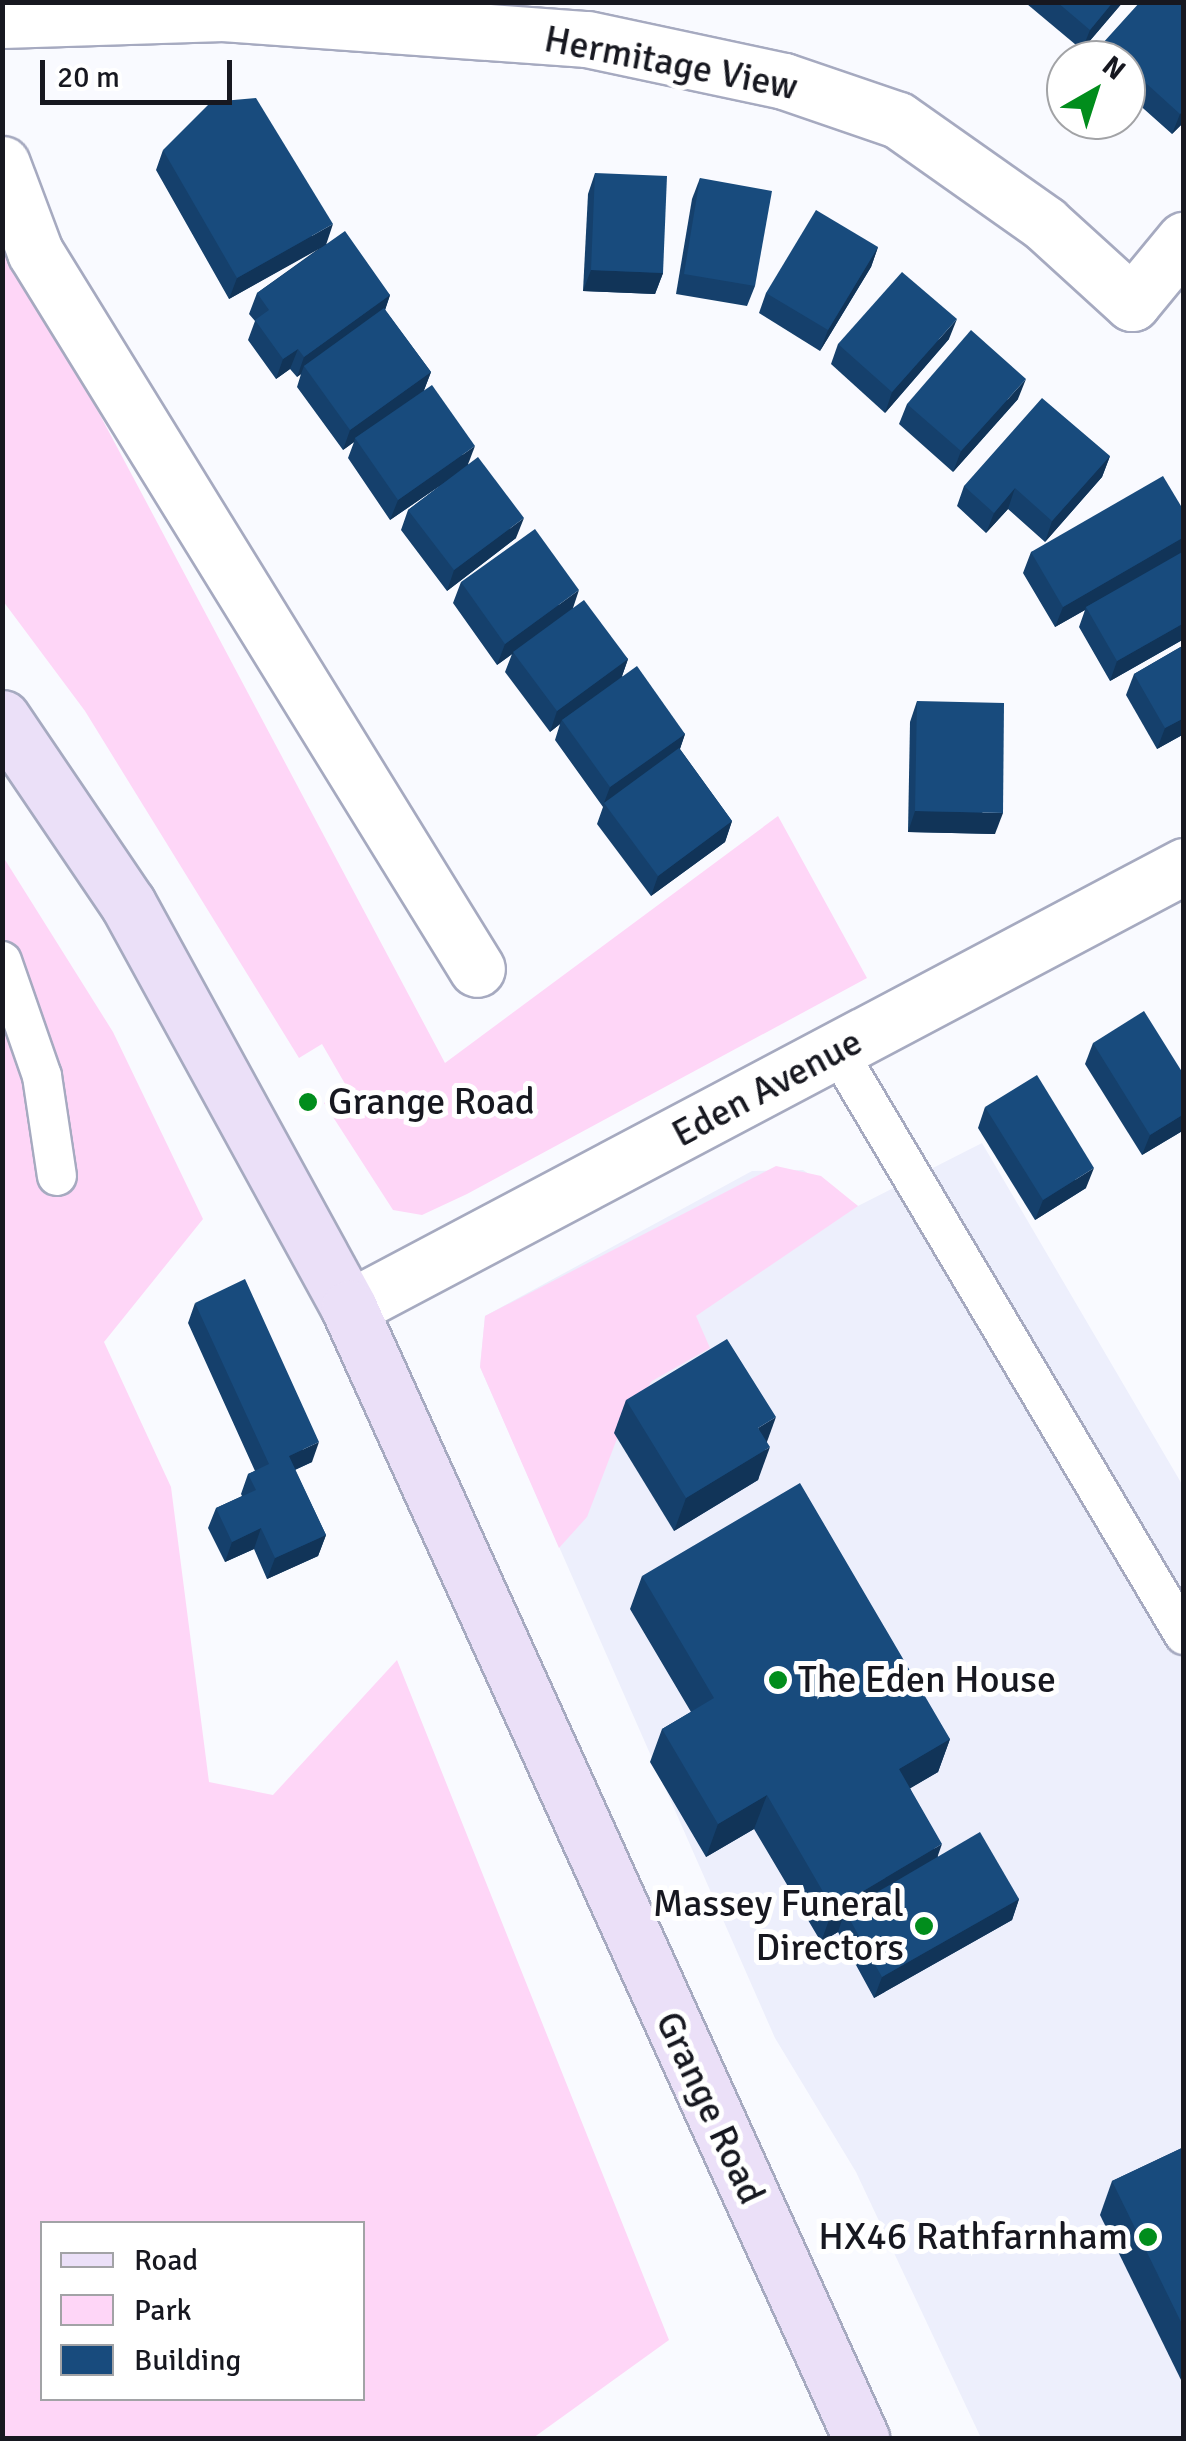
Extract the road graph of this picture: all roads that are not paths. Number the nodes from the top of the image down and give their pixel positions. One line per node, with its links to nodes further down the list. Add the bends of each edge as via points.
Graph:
1 (2, 20): 3 (street, Hermitage View, via 223,13 587,39 784,82 898,120 1044,223 1132,303)
2 (2, 164): 7 (street, via 35,252)
3 (1184, 240)
4 (2, 718): 10 (main road, Grange Road, via 128,904)
5 (1184, 866): 8 (street, Eden Avenue)
6 (2, 960): 9 (lane, via 42,1076)
7 (476, 969)
8 (838, 1052): 10 (street, Eden Avenue); 11 (lane)
9 (57, 1176)
10 (349, 1308): 12 (main road, Grange Road)
11 (1184, 1635)
12 (862, 2438)

